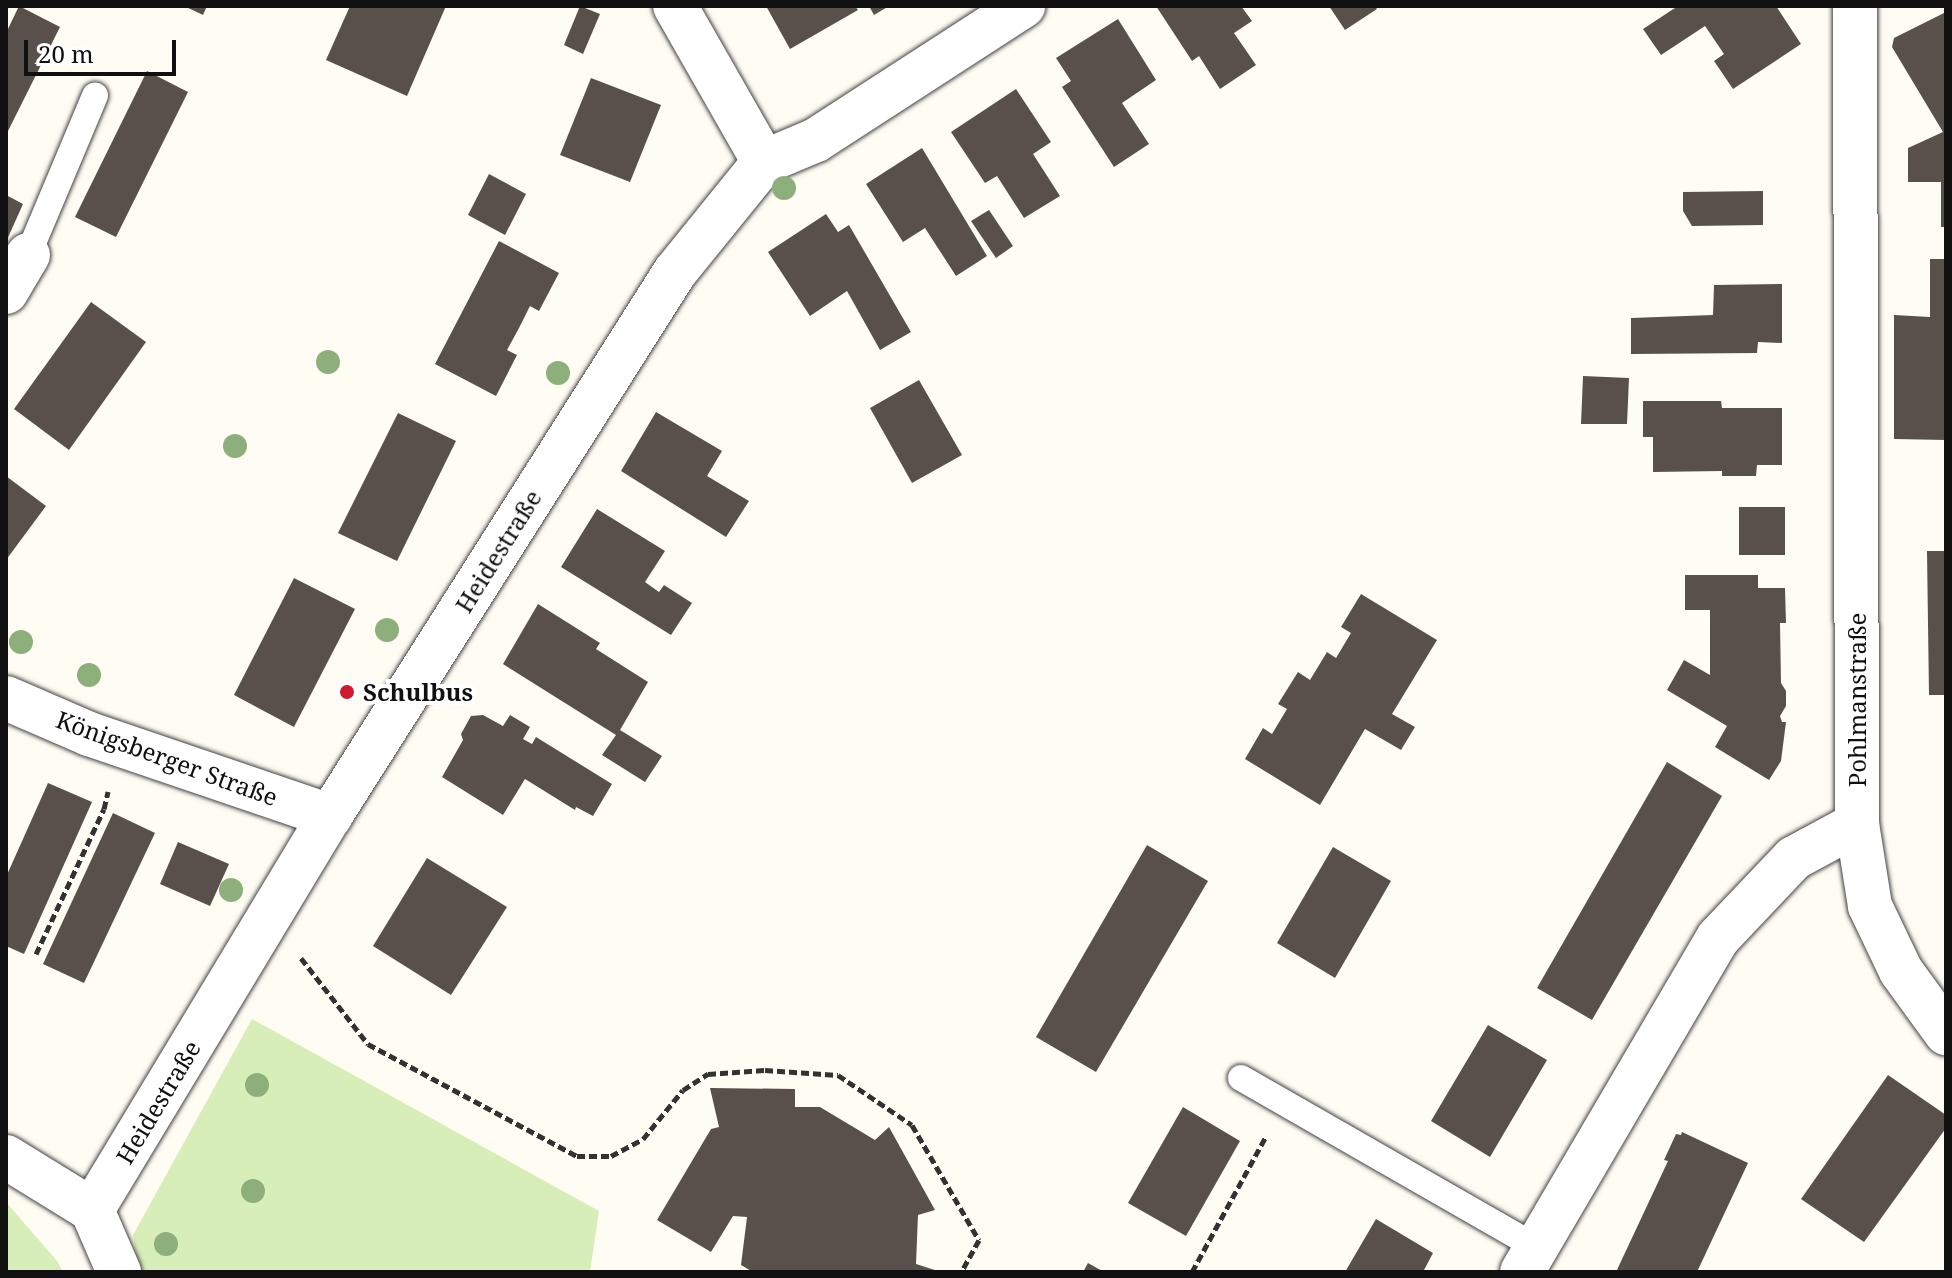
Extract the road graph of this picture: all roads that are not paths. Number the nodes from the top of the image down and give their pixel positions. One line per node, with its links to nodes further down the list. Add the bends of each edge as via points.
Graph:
1 (675, 6): 5 (street)
2 (1023, 6): 5 (street, Heidestraße, via 816,140)
3 (1855, 6): 10 (street, Pohlmanstraße)
4 (95, 96): 6 (lane)
5 (764, 162): 9 (street, Heidestraße, via 675,272)
6 (28, 255): 7 (street)
7 (6, 292)
8 (6, 698): 9 (street, Königsberger Straße)
9 (330, 816): 14 (street, Heidestraße)
10 (1857, 824): 11 (street, Pohlmanstraße, via 1870,906 1901,971); 15 (street, via 1794,858 1718,938)
11 (1946, 1033)
12 (1241, 1078): 15 (lane)
13 (6, 1157): 14 (street)
14 (92, 1210): 16 (street)
15 (1529, 1259)
16 (119, 1272)

